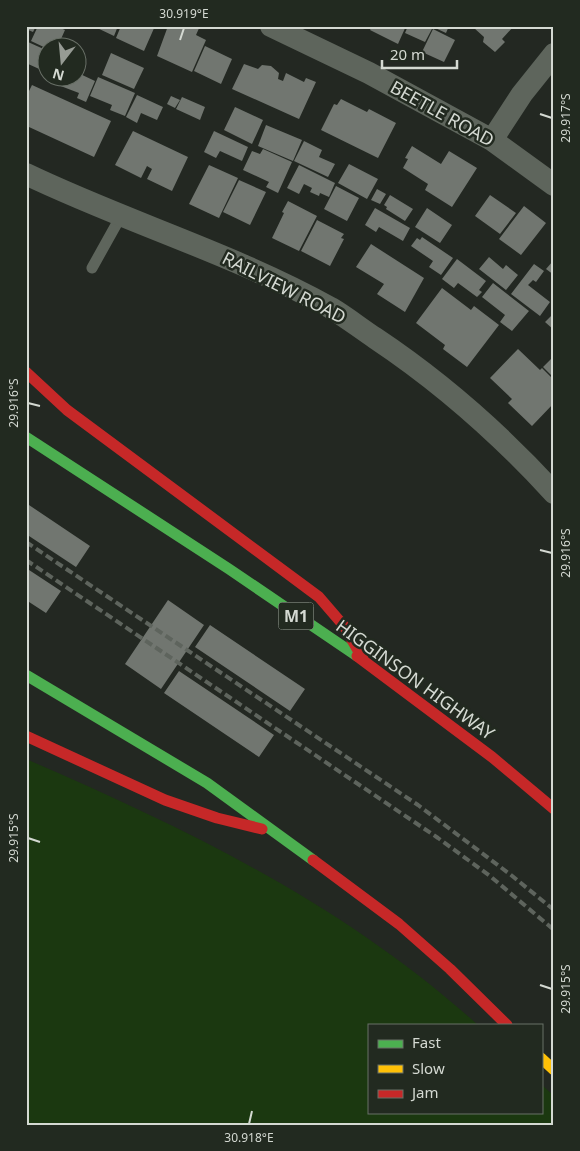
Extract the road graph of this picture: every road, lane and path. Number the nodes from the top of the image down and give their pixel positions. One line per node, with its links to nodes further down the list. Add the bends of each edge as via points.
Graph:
1 (271, 26): 3 (street, BEETLE ROAD, via 370,73)
2 (554, 54): 3 (street, via 522,94)
3 (492, 140): 5 (street, BEETLE ROAD)
4 (26, 174): 6 (street, RAILVIEW ROAD)
5 (554, 185)
6 (121, 216): 7 (lane); 10 (street, RAILVIEW ROAD, via 213,252 331,308 461,402 492,428)
7 (92, 268)
8 (26, 372): 11 (highway, via 67,410 319,597 351,634)
9 (26, 437): 11 (highway, HIGGINSON HIGHWAY / M1)
10 (554, 493)
11 (364, 661): 14 (highway, HIGGINSON HIGHWAY / M1)
12 (26, 675): 15 (highway, via 207,782)
13 (26, 736): 15 (highway, via 166,800 217,818)
14 (554, 809)
15 (276, 832): 16 (highway, via 399,924)
16 (506, 1024)
17 (542, 1059): 18 (highway)
18 (554, 1070)

